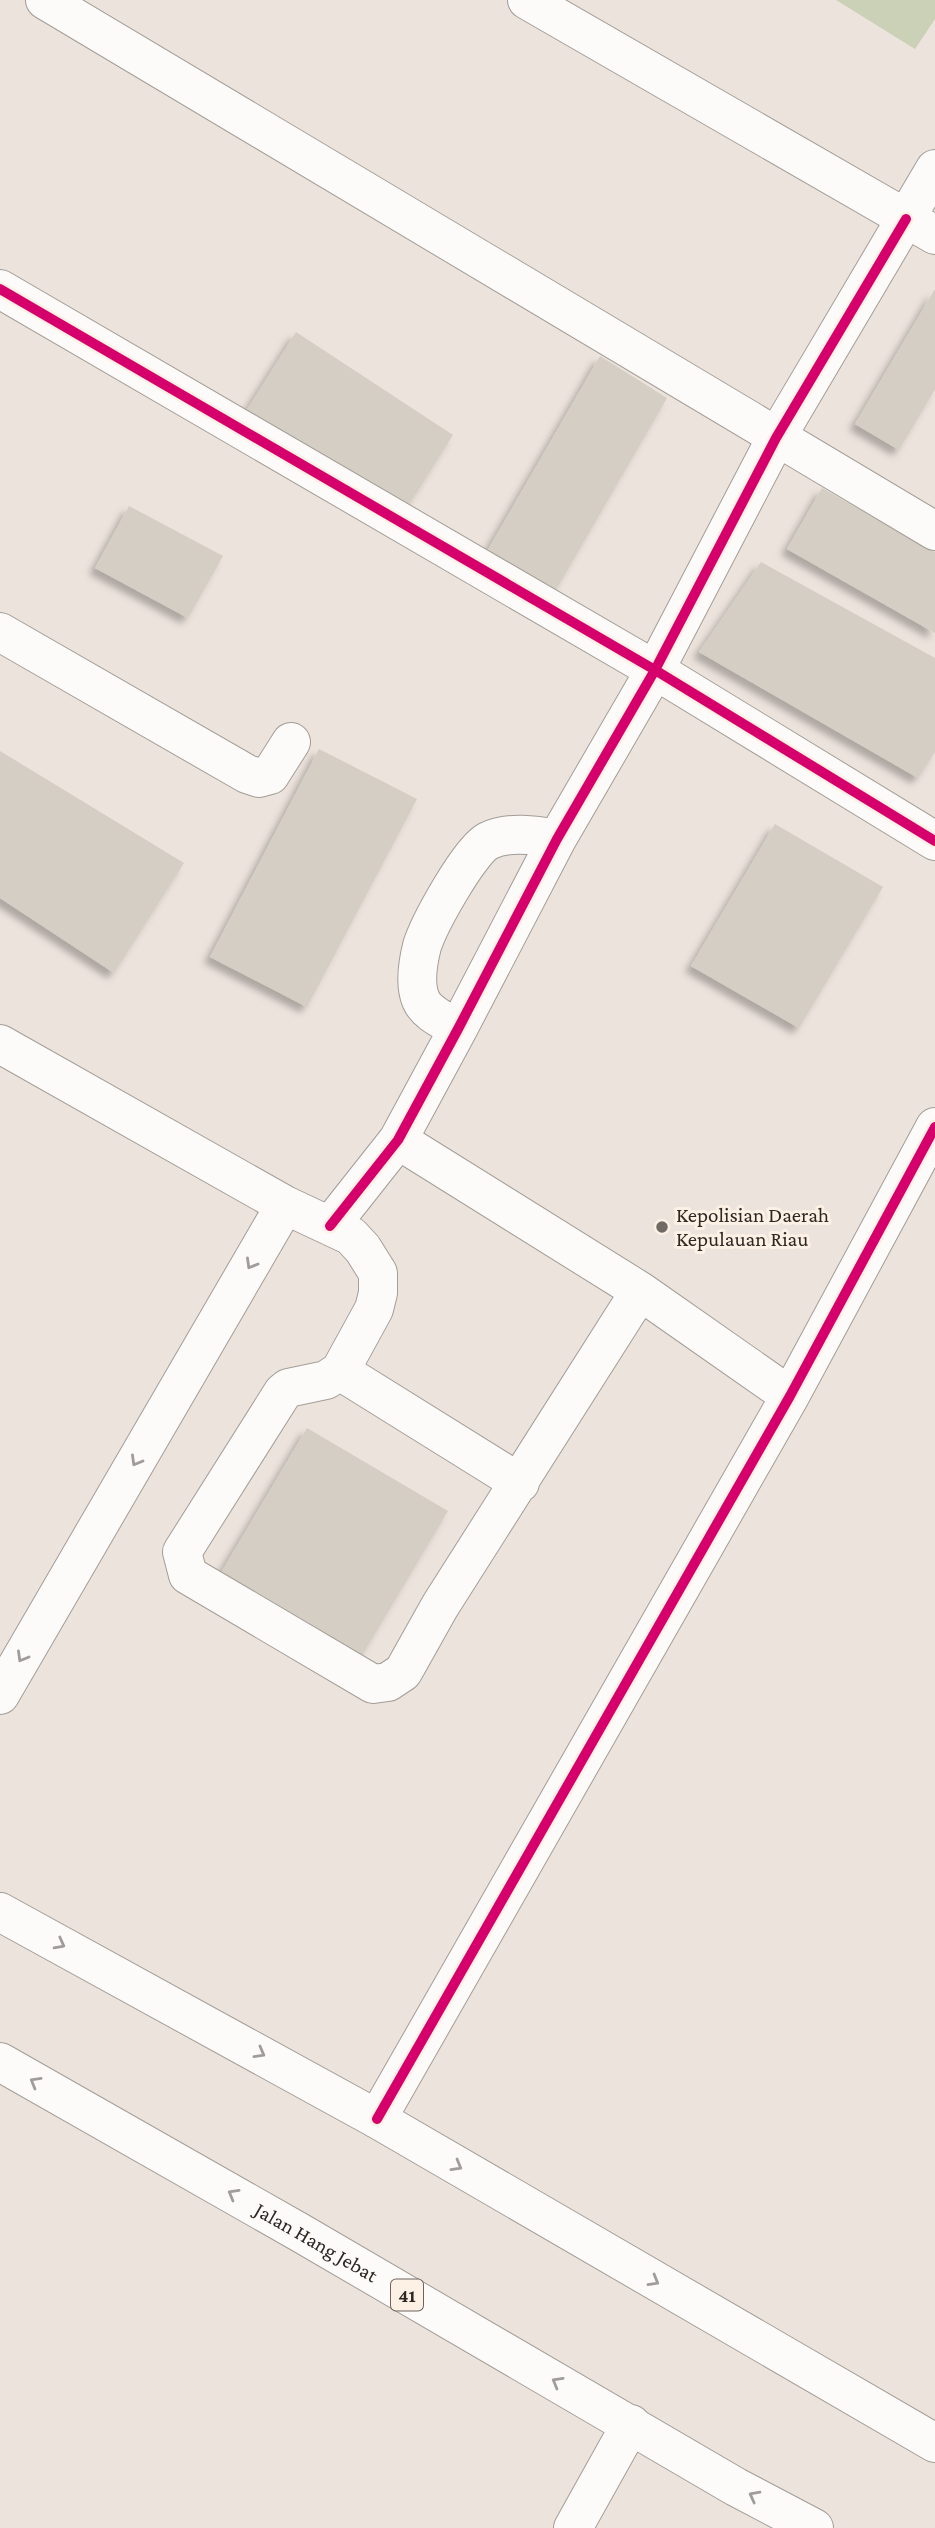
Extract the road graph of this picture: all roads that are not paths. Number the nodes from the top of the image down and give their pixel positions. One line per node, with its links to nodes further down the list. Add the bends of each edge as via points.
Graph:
1 (45, 0): 6 (main road)
2 (527, 0): 4 (main road)
3 (935, 169): 4 (main road)
4 (921, 227): 6 (main road)
5 (0, 289): 9 (main road)
6 (776, 438): 7 (main road); 9 (main road)
7 (935, 531)
8 (0, 632): 10 (main road, via 247,774 270,775)
9 (655, 670): 11 (main road); 12 (main road)
10 (291, 742)
11 (557, 839): 13 (main road); 13 (main road, via 539,835 487,841 439,909 423,946 417,982 427,1009)
12 (935, 841)
13 (458, 1029): 16 (main road)
14 (0, 1044): 17 (main road)
15 (935, 1128): 21 (main road)
16 (398, 1140): 18 (main road); 19 (main road)
17 (285, 1205): 18 (main road); 23 (main road, one-way to 23)
18 (330, 1226): 20 (main road, via 351,1236 378,1273 374,1309)
19 (640, 1292): 21 (main road); 22 (main road)
20 (340, 1371): 22 (main road); 22 (main road, via 326,1380 282,1392 187,1541 182,1552 188,1575 373,1684 388,1682 403,1672)
21 (790, 1396): 26 (main road)
22 (520, 1483)
23 (0, 1695)
24 (0, 1912): 26 (main road, one-way to 26)
25 (0, 2062): 27 (main road, Jalan Hang Jebat / 41, one-way to 25)
26 (377, 2119): 28 (main road, one-way to 28)
27 (631, 2424): 29 (main road); 30 (main road, Jalan Hang Jebat / 41, one-way to 27)
28 (935, 2443)
29 (573, 2528)
30 (814, 2528)

